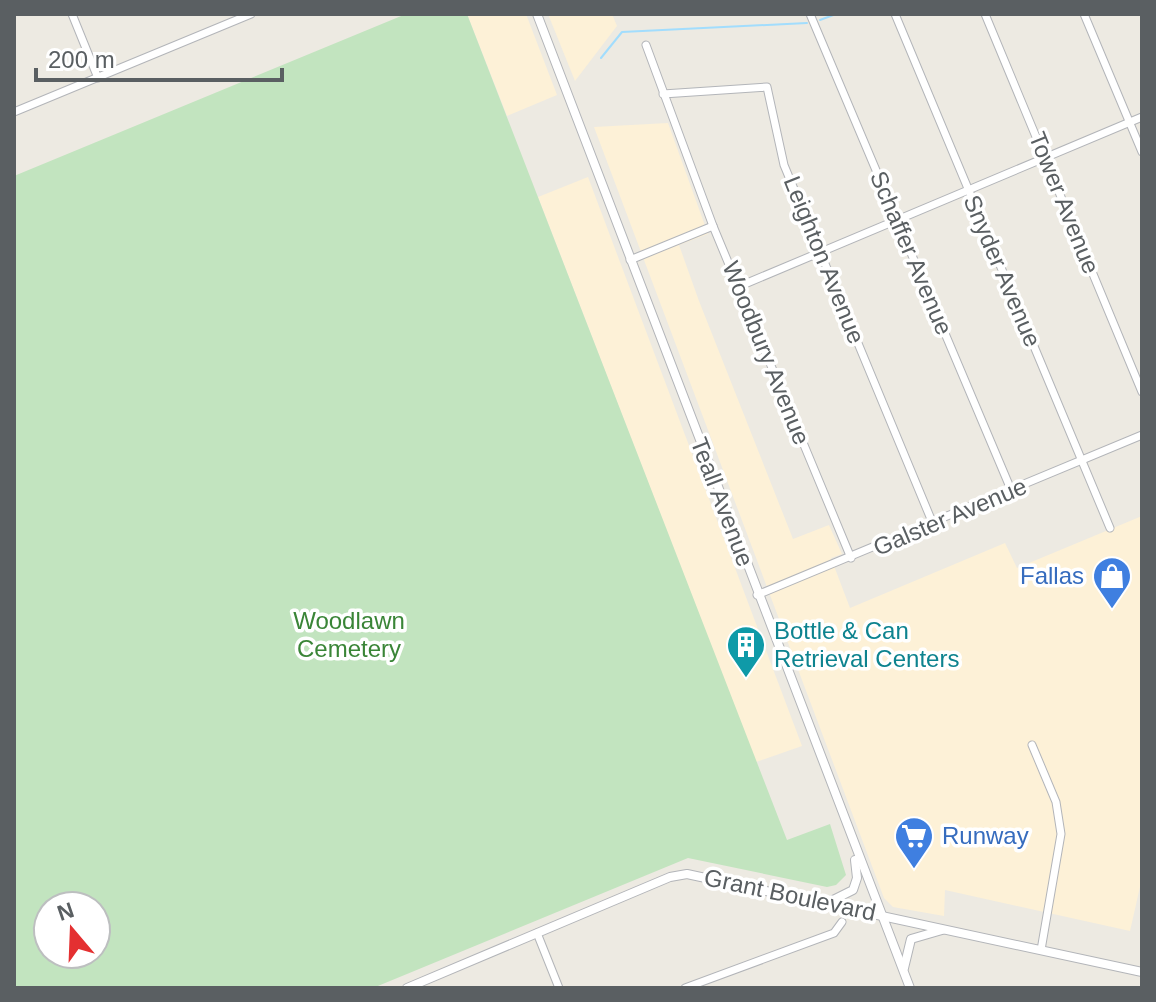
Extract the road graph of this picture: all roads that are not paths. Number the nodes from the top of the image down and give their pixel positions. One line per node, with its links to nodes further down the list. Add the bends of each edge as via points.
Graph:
1 (72, 14): 9 (street)
2 (251, 14): 9 (street)
3 (537, 14): 20 (street, Teall Avenue)
4 (810, 14): 17 (street, Schaffer Avenue)
5 (895, 14): 16 (street, Snyder Avenue)
6 (985, 14): 15 (street, Tower Avenue)
7 (1084, 14): 13 (street)
8 (646, 45): 10 (street, Woodbury Avenue)
9 (98, 78): 11 (street)
10 (663, 94): 18 (street, Woodbury Avenue); 19 (street, Leighton Avenue, via 767,87 778,146)
11 (14, 112)
12 (1142, 117): 13 (street)
13 (1130, 123): 14 (street); 15 (street)
14 (1142, 152)
15 (1045, 157): 16 (street); 22 (street, Tower Avenue)
16 (968, 189): 17 (street); 24 (street, Snyder Avenue)
17 (897, 220): 19 (street); 25 (street, Schaffer Avenue)
18 (713, 226): 20 (street); 21 (street, Woodbury Avenue)
19 (821, 253): 21 (street); 26 (street, Leighton Avenue)
20 (630, 260): 29 (street, Teall Avenue)
21 (740, 286): 28 (street, Woodbury Avenue)
22 (1142, 392)
23 (1142, 435): 24 (street, Galster Avenue)
24 (1083, 461): 25 (street, Galster Avenue); 27 (street, Snyder Avenue)
25 (1012, 492): 26 (street, Galster Avenue)
26 (933, 524): 28 (street, Galster Avenue)
27 (1110, 528)
28 (851, 558): 29 (street, Galster Avenue)
29 (757, 595): 31 (street, Teall Avenue)
30 (1032, 745): 37 (street, via 1056,802 1061,834)
31 (854, 847): 32 (street, via 853,890); 33 (street, Teall Avenue)
32 (827, 902): 33 (street, Grant Boulevard); 36 (street, Grant Boulevard, via 687,874)
33 (880, 914): 35 (street, Grant Boulevard); 38 (street, Teall Avenue)
34 (842, 922): 44 (street, via 834,933)
35 (946, 929): 37 (street, Grant Boulevard); 38 (street, via 911,939)
36 (537, 933): 40 (street, Grant Boulevard); 43 (street)
37 (1041, 950): 39 (street, Grant Boulevard)
38 (903, 972): 45 (street, Teall Avenue)
39 (1142, 972)
40 (433, 977): 41 (street, Grant Boulevard); 42 (street)
41 (407, 988)
42 (437, 988)
43 (559, 988)
44 (685, 988)
45 (910, 988)

